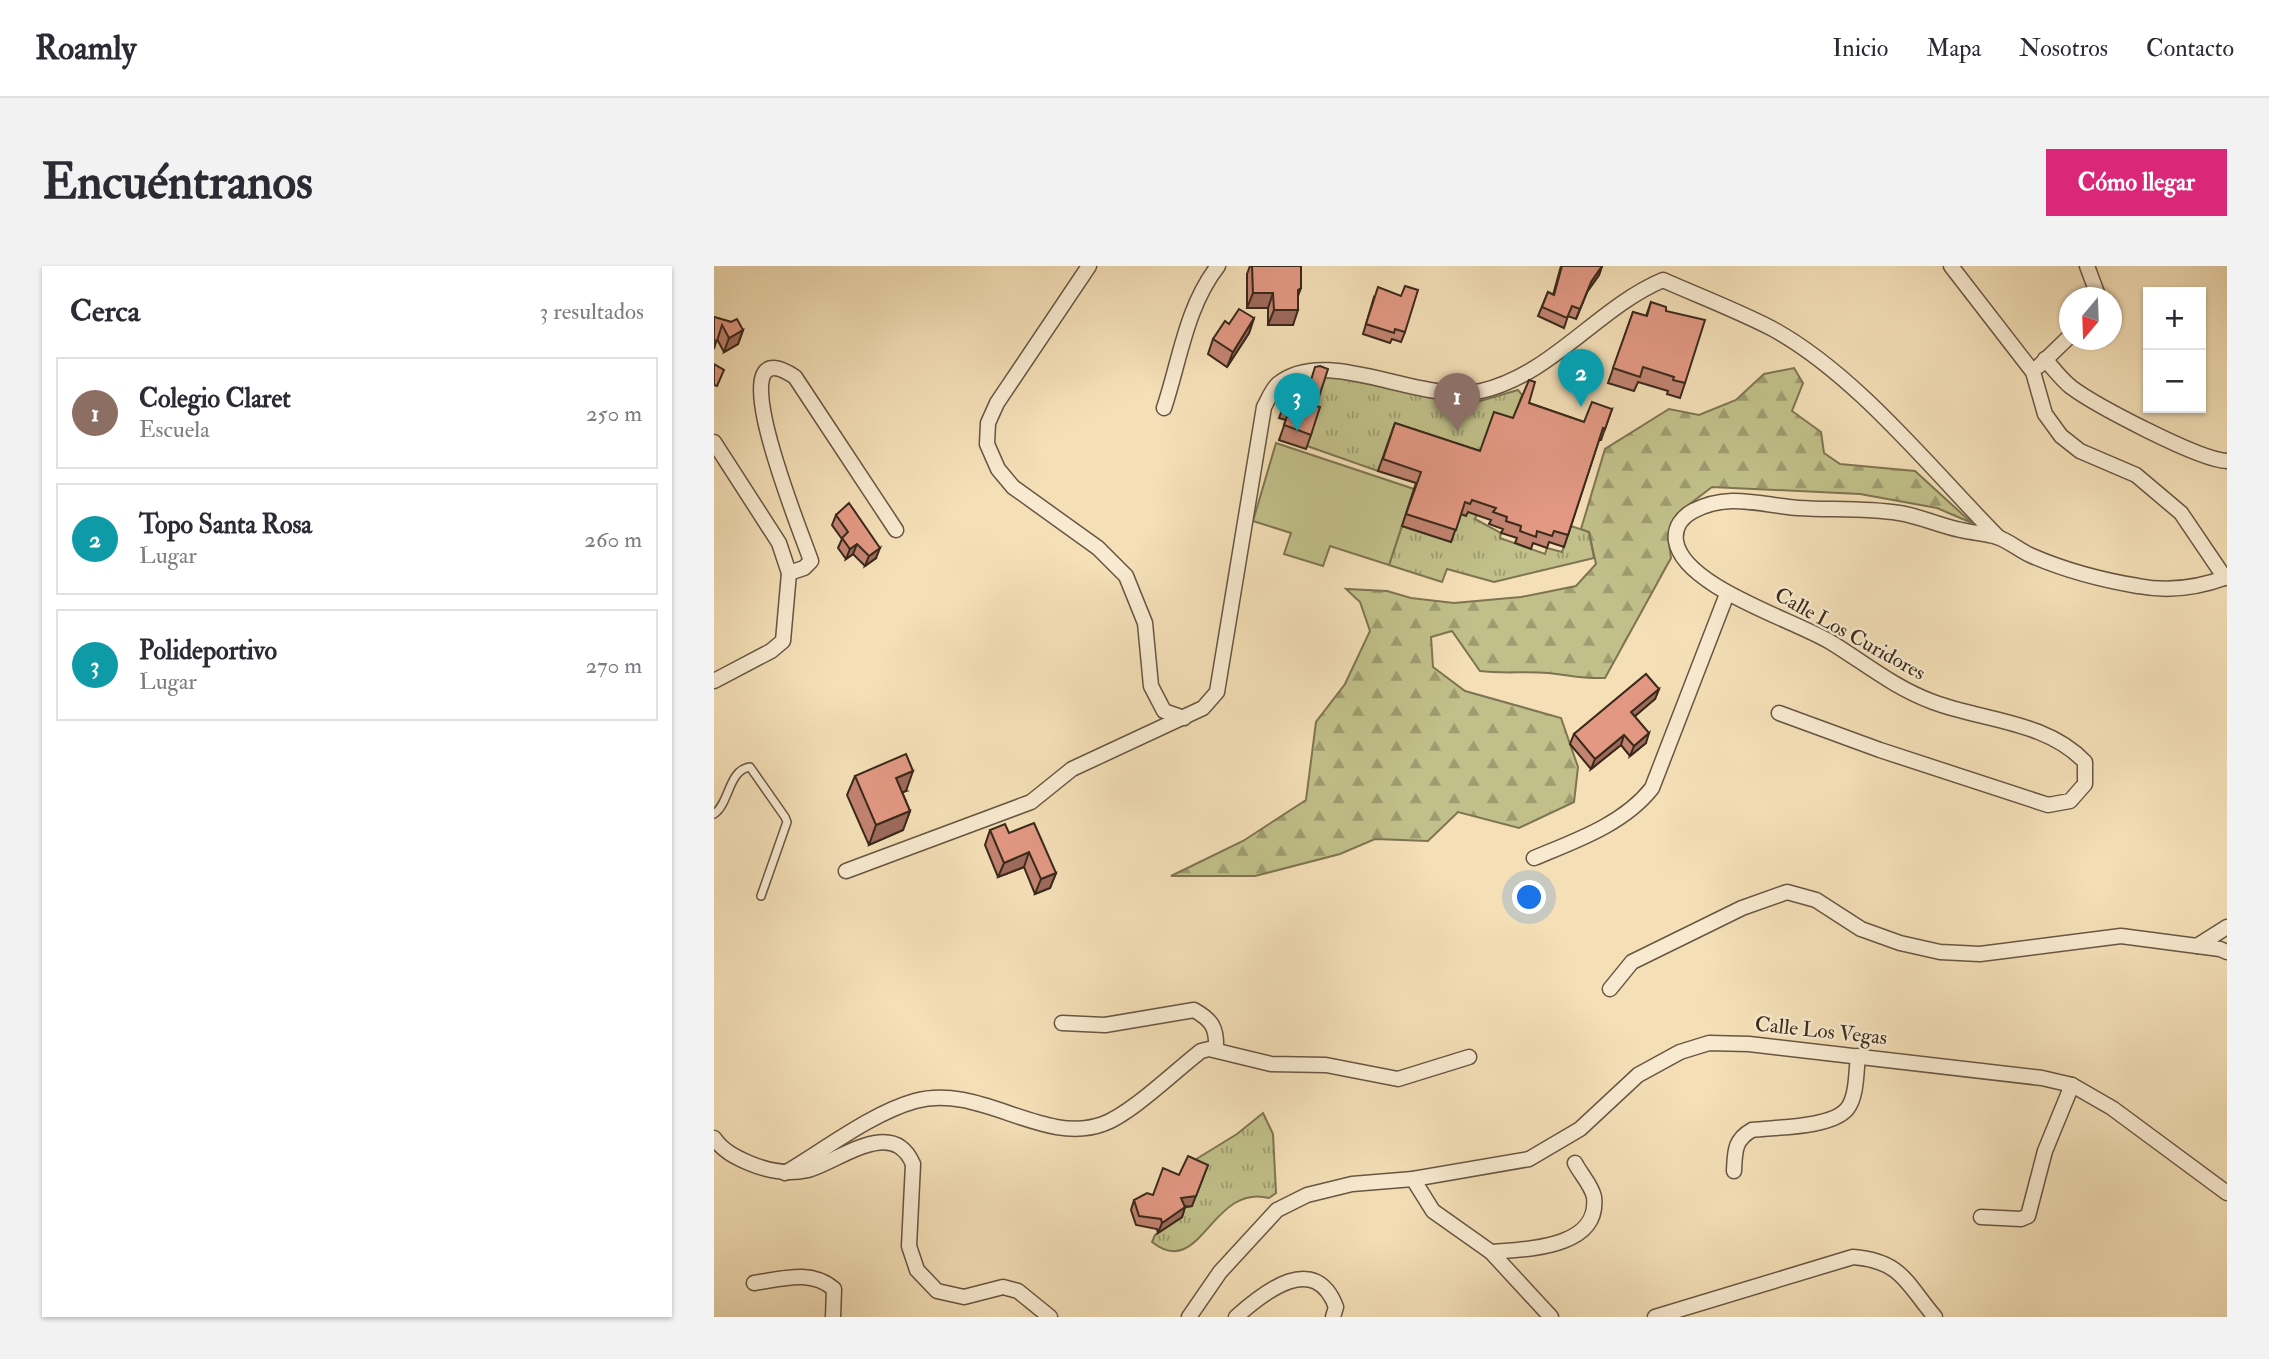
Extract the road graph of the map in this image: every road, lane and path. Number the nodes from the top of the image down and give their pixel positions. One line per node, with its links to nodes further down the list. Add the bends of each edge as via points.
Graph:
1 (1089, 266): 22 (street, via 997,403 988,424 987,444 998,469 1013,487 1098,548 1126,576 1145,623 1151,686 1164,711)
2 (1218, 266): 11 (street, via 1195,305)
3 (1951, 266): 9 (street)
4 (2087, 266): 6 (street)
5 (1664, 273): 16 (street, via 1771,328 1822,362); 22 (street, via 1539,368 1481,391 1429,392 1321,369 1294,374 1276,386 1264,407 1217,692 1203,708)
6 (2095, 287)
7 (2059, 346): 8 (street)
8 (2045, 359): 9 (street); 14 (street, via 2071,387 2099,403 2182,446)
9 (2033, 372): 18 (street, via 2045,414 2061,436 2080,452 2136,475 2181,513)
10 (747, 377): 15 (street, via 772,367 795,377)
11 (1164, 408)
12 (752, 429): 17 (street, via 811,561)
13 (714, 443): 17 (street, via 779,543)
14 (2227, 461)
15 (896, 530)
16 (1998, 537): 18 (street, Calle Los Curidores, via 2030,555 2140,587 2200,587); 19 (street, Calle Los Curidores, via 1902,513 1795,508 1729,499 1686,515 1675,537 1688,564)
17 (789, 573): 20 (street, via 783,641)
18 (2226, 578)
19 (1727, 594): 21 (street, Calle Los Curidores, via 1831,642 1896,687 2019,725 2070,747 2085,762 2085,784 2070,801 2048,805); 24 (street, via 1652,788 1636,805 1594,833)
20 (714, 681)
21 (1779, 713)
22 (1184, 718): 25 (street, via 1072,769 1031,802)
23 (714, 814): 26 (lane, via 721,809 738,772 750,766 785,817)
24 (1534, 858)
25 (846, 871)
26 (761, 896)
27 (2227, 927): 28 (street)
28 (2197, 946): 29 (street); 30 (street, via 2121,936 1980,954 1940,952 1861,929 1816,900 1787,892 1753,903 1632,962)
29 (2227, 952)
30 (1610, 989)
31 (1062, 1023): 32 (street, via 1105,1025 1194,1010 1213,1023)
32 (1216, 1049): 34 (street, via 1271,1064 1326,1065 1398,1079); 39 (street, via 1201,1051 1113,1119 1096,1126 1043,1123 958,1098 915,1101)
33 (1858, 1056): 35 (street, Calle Los Vegas, via 2042,1078); 38 (street, via 1848,1108 1827,1121 1752,1130 1735,1147); 40 (street, Calle Los Vegas, via 1749,1044 1709,1044 1680,1052 1638,1074 1580,1129 1529,1159)
34 (1469, 1057)
35 (2072, 1086): 41 (street, Calle Los Vegas, via 2112,1108); 42 (street, via 2045,1151 2028,1216)
36 (714, 1138): 39 (street, via 727,1153)
37 (1575, 1163): 43 (street, via 1594,1195 1591,1217 1577,1234 1547,1248)
38 (1734, 1171)
39 (785, 1173): 46 (street, via 809,1170 874,1142 896,1145 908,1152 913,1164 909,1246 917,1270 937,1291 964,1297 1003,1287 1018,1291)
40 (1413, 1179): 43 (street, via 1433,1211); 47 (street, Calle Los Vegas, via 1352,1184 1307,1195 1277,1210 1220,1272)
41 (2227, 1193)
42 (1981, 1217)
43 (1491, 1252): 50 (street)
44 (754, 1283): 45 (street, via 808,1276 823,1280 834,1289)
45 (833, 1317)
46 (1050, 1317)
47 (1189, 1317)
48 (1236, 1317): 49 (street, via 1260,1296 1293,1279 1322,1284 1336,1307)
49 (1334, 1317)
50 (1551, 1317)
51 (1655, 1317): 52 (street, via 1853,1257 1878,1259 1896,1268)
52 (1935, 1317)

